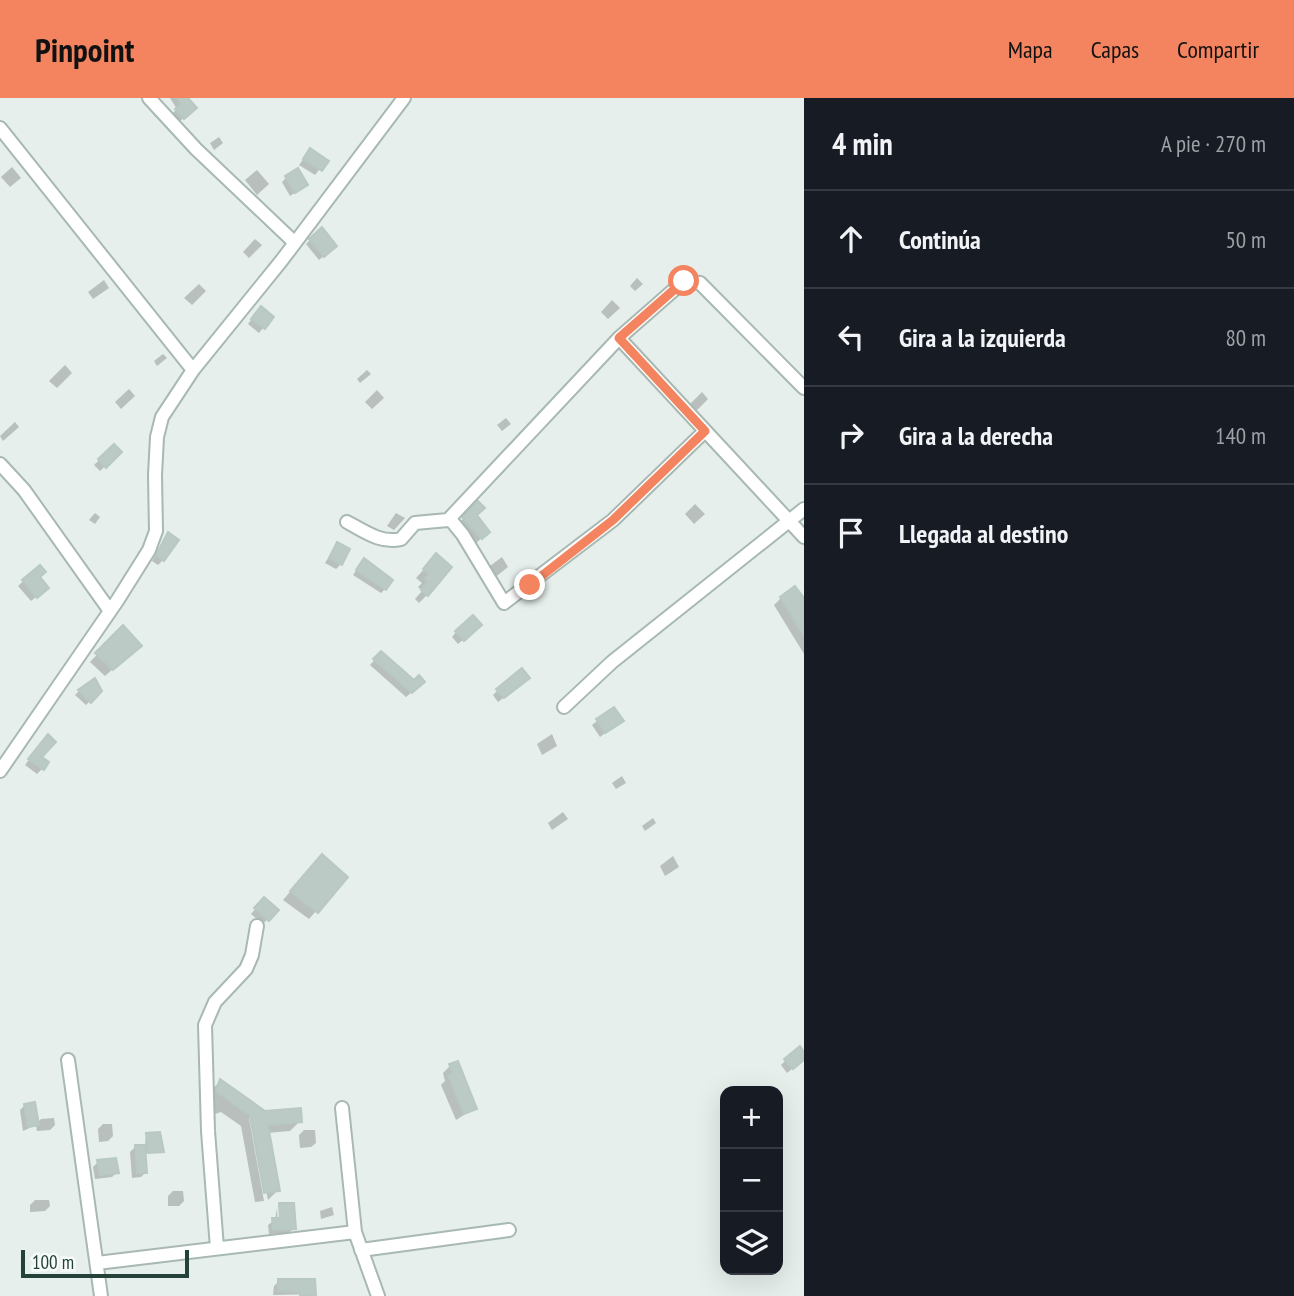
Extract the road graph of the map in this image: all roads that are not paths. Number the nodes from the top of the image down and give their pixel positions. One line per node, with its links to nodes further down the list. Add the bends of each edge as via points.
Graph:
1 (149, 98): 4 (street, via 195,149)
2 (404, 98): 4 (street)
3 (0, 128): 6 (street)
4 (295, 243): 6 (street)
5 (619, 338): 7 (street, via 684,281 700,283); 8 (street); 11 (street)
6 (193, 370): 15 (street, via 162,417 157,437 156,531)
7 (804, 388)
8 (705, 431): 11 (street, via 613,520 504,603); 13 (street)
9 (0, 464): 15 (street, via 24,490)
10 (804, 509): 13 (street)
11 (450, 519): 12 (street, via 415,523 401,539 392,541)
12 (346, 522)
13 (790, 522): 14 (street); 16 (street, via 612,662)
14 (804, 537)
15 (110, 611): 17 (street)
16 (564, 707)
17 (0, 771)
18 (257, 926): 23 (street, via 246,969 215,1002 205,1025)
19 (68, 1060): 25 (street)
20 (342, 1108): 22 (street)
21 (509, 1230): 24 (street)
22 (355, 1231): 23 (street); 24 (street)
23 (217, 1248): 25 (street)
24 (361, 1250): 27 (street)
25 (97, 1263): 26 (street)
26 (101, 1296)
27 (377, 1296)

